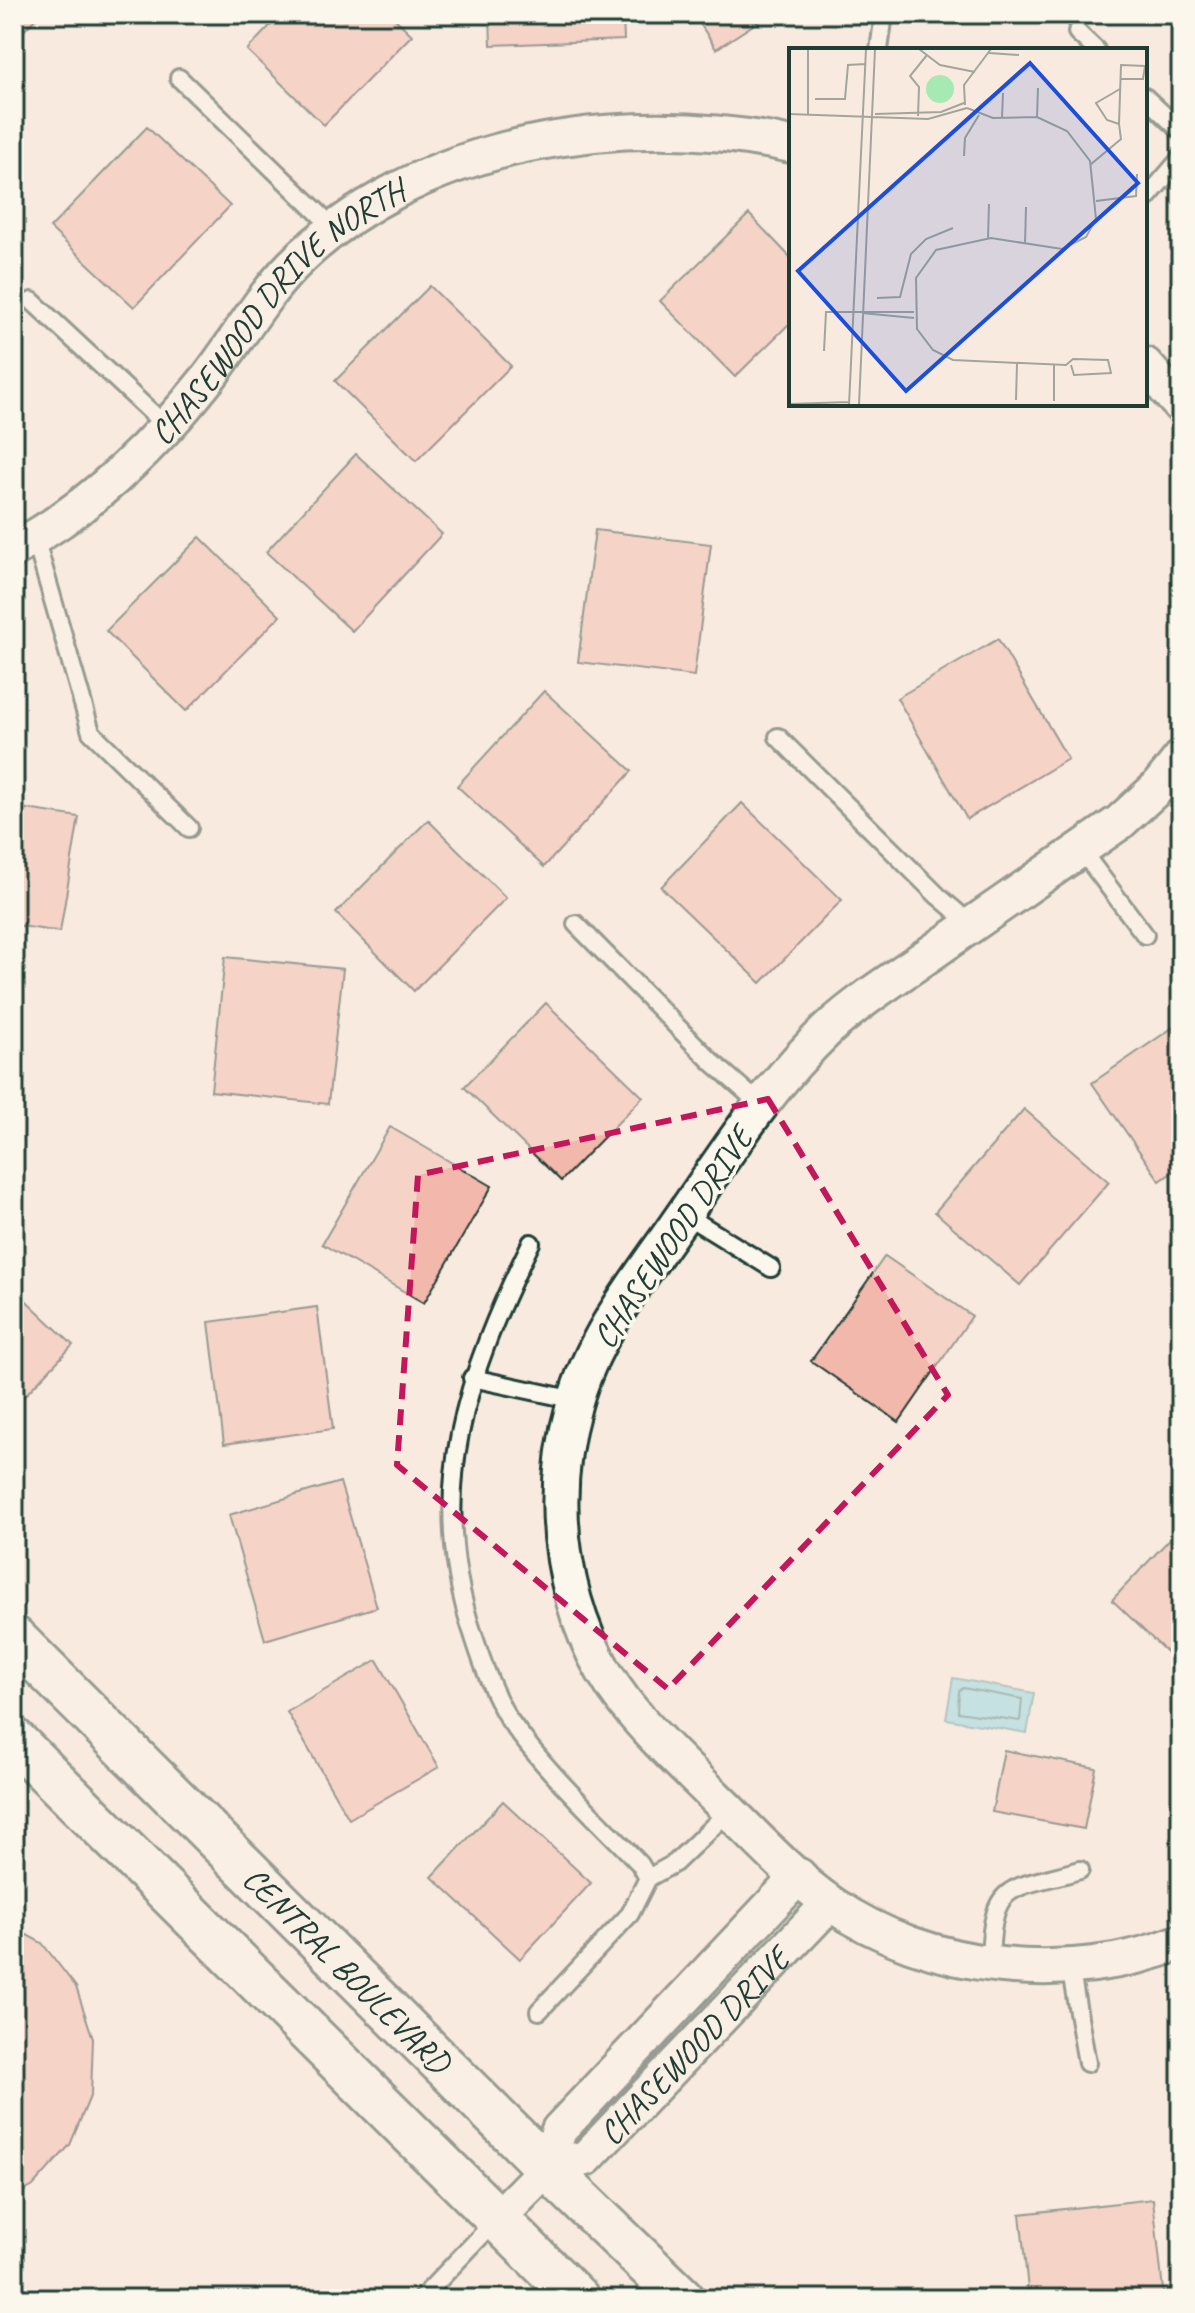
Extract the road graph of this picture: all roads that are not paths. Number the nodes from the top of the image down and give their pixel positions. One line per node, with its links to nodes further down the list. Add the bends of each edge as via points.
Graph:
1 (884, 14): 3 (lane)
2 (1077, 32): 4 (lane)
3 (879, 48)
4 (1094, 48)
5 (179, 78): 11 (lane)
6 (1147, 99): 7 (lane)
7 (1181, 131)
8 (789, 145): 11 (street, CHASEWOOD DRIVE NORTH, via 705,131 636,129 576,135 445,170 382,199)
9 (1181, 158): 10 (lane)
10 (1147, 198)
11 (335, 229): 15 (street, CHASEWOOD DRIVE NORTH, via 256,307 210,376)
12 (32, 301): 15 (lane)
13 (1147, 367): 14 (street)
14 (1181, 406)
15 (167, 427): 16 (street, CHASEWOOD DRIVE NORTH, via 117,477)
16 (25, 544): 19 (lane, via 91,732)
17 (778, 737): 22 (lane)
18 (1181, 758): 20 (street, CHASEWOOD DRIVE, via 1157,788)
19 (189, 828)
20 (1081, 850): 22 (street, CHASEWOOD DRIVE); 23 (lane)
21 (576, 924): 24 (lane)
22 (972, 925): 24 (street, CHASEWOOD DRIVE, via 829,1029)
23 (1145, 935)
24 (761, 1105): 25 (street, CHASEWOOD DRIVE)
25 (684, 1214): 27 (lane); 29 (street, CHASEWOOD DRIVE, via 620,1305)
26 (531, 1243): 28 (lane, via 495,1315)
27 (771, 1268)
28 (472, 1378): 29 (lane); 35 (lane, via 454,1448 452,1525 463,1606 481,1659 508,1717 535,1754)
29 (575, 1400): 32 (street, CHASEWOOD DRIVE, via 560,1499 563,1552 575,1604 622,1699)
30 (14, 1638): 42 (street, CENTRAL BOULEVARD)
31 (14, 1740): 43 (street, CENTRAL BOULEVARD)
32 (729, 1811): 34 (street, CHASEWOOD DRIVE); 35 (lane, via 675,1863)
33 (1080, 1870): 38 (lane, via 1011,1889 996,1903)
34 (799, 1876): 36 (street, CHASEWOOD DRIVE); 42 (street, CHASEWOOD DRIVE, via 559,2130)
35 (648, 1878): 40 (lane, via 630,1914)
36 (830, 1903): 38 (street, CHASEWOOD DRIVE, via 908,1942); 42 (street, CHASEWOOD DRIVE, via 586,2158)
37 (1181, 1942): 39 (street, CHASEWOOD DRIVE)
38 (990, 1964): 39 (street, CHASEWOOD DRIVE)
39 (1070, 1966): 41 (lane)
40 (539, 2011)
41 (1087, 2063)
42 (547, 2168): 43 (street, CHASEWOOD DRIVE); 46 (street, CENTRAL BOULEVARD)
43 (497, 2219): 44 (lane); 45 (street, CENTRAL BOULEVARD)
44 (421, 2299)
45 (578, 2299)
46 (683, 2299)

